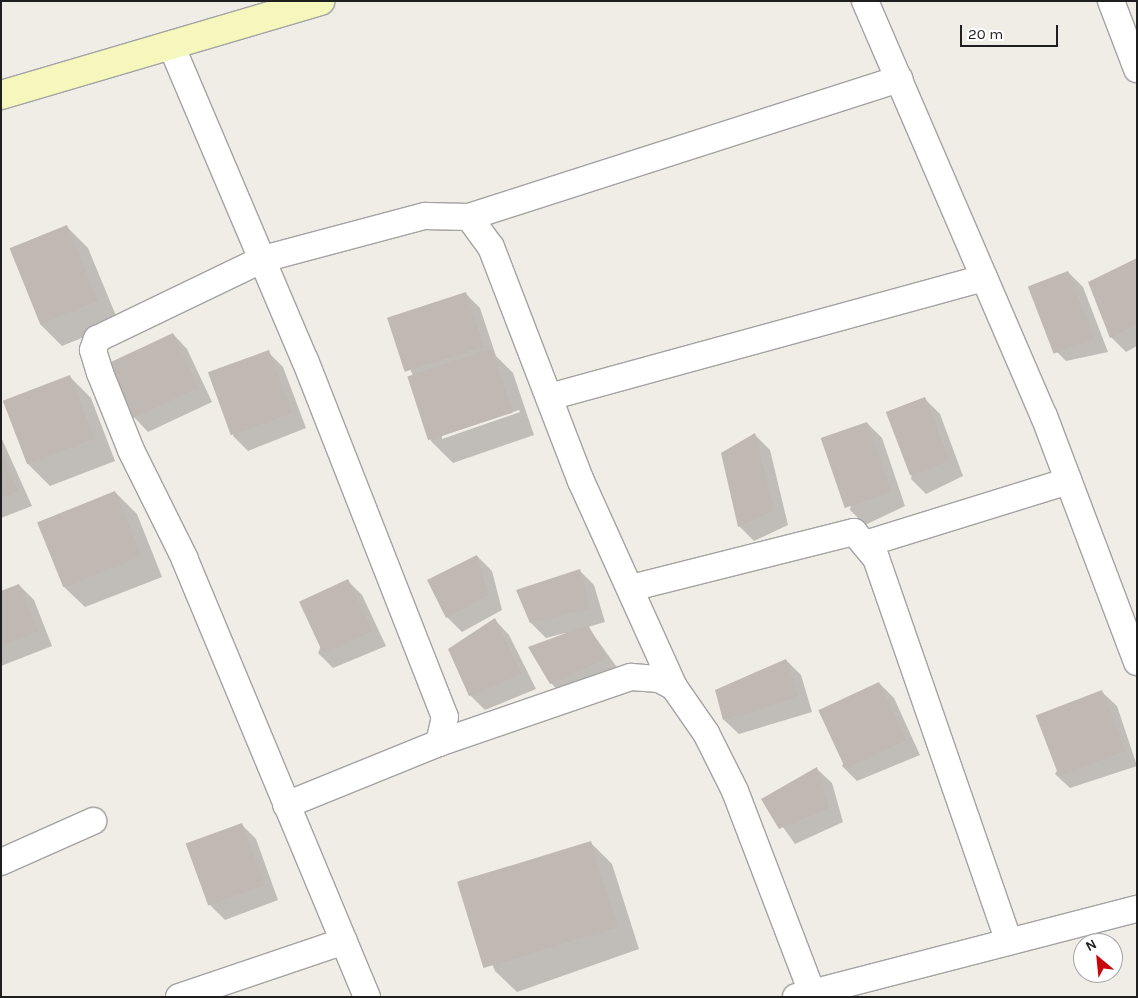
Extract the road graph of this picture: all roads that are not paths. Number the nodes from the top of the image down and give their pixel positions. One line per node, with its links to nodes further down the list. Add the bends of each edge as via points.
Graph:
1 (320, 1): 4 (street)
2 (865, 1): 6 (street)
3 (1111, 1): 5 (street)
4 (171, 45): 7 (street); 9 (street)
5 (1137, 69)
6 (899, 79): 8 (street); 10 (street)
7 (1, 95)
8 (469, 217): 9 (street, via 425,216); 11 (street, via 491,248)
9 (263, 259): 17 (street, via 425,658 445,717); 18 (street, via 97,339 93,350 131,450 185,558)
10 (984, 278): 11 (street); 12 (street)
11 (549, 397): 14 (street)
12 (1068, 482): 13 (street); 15 (street)
13 (865, 544): 14 (street, via 854,532 841,532); 23 (street, via 876,558)
14 (632, 588): 16 (street)
15 (1137, 662)
16 (674, 687): 17 (street, via 659,679 631,677); 24 (street, via 706,733 735,791)
17 (439, 743): 18 (street)
18 (286, 805): 22 (street)
19 (93, 822): 20 (street)
20 (1, 862)
21 (1137, 909): 23 (street)
22 (344, 941): 25 (street); 26 (street)
23 (1009, 942): 24 (street)
24 (804, 995)
25 (179, 997)
26 (367, 997)

